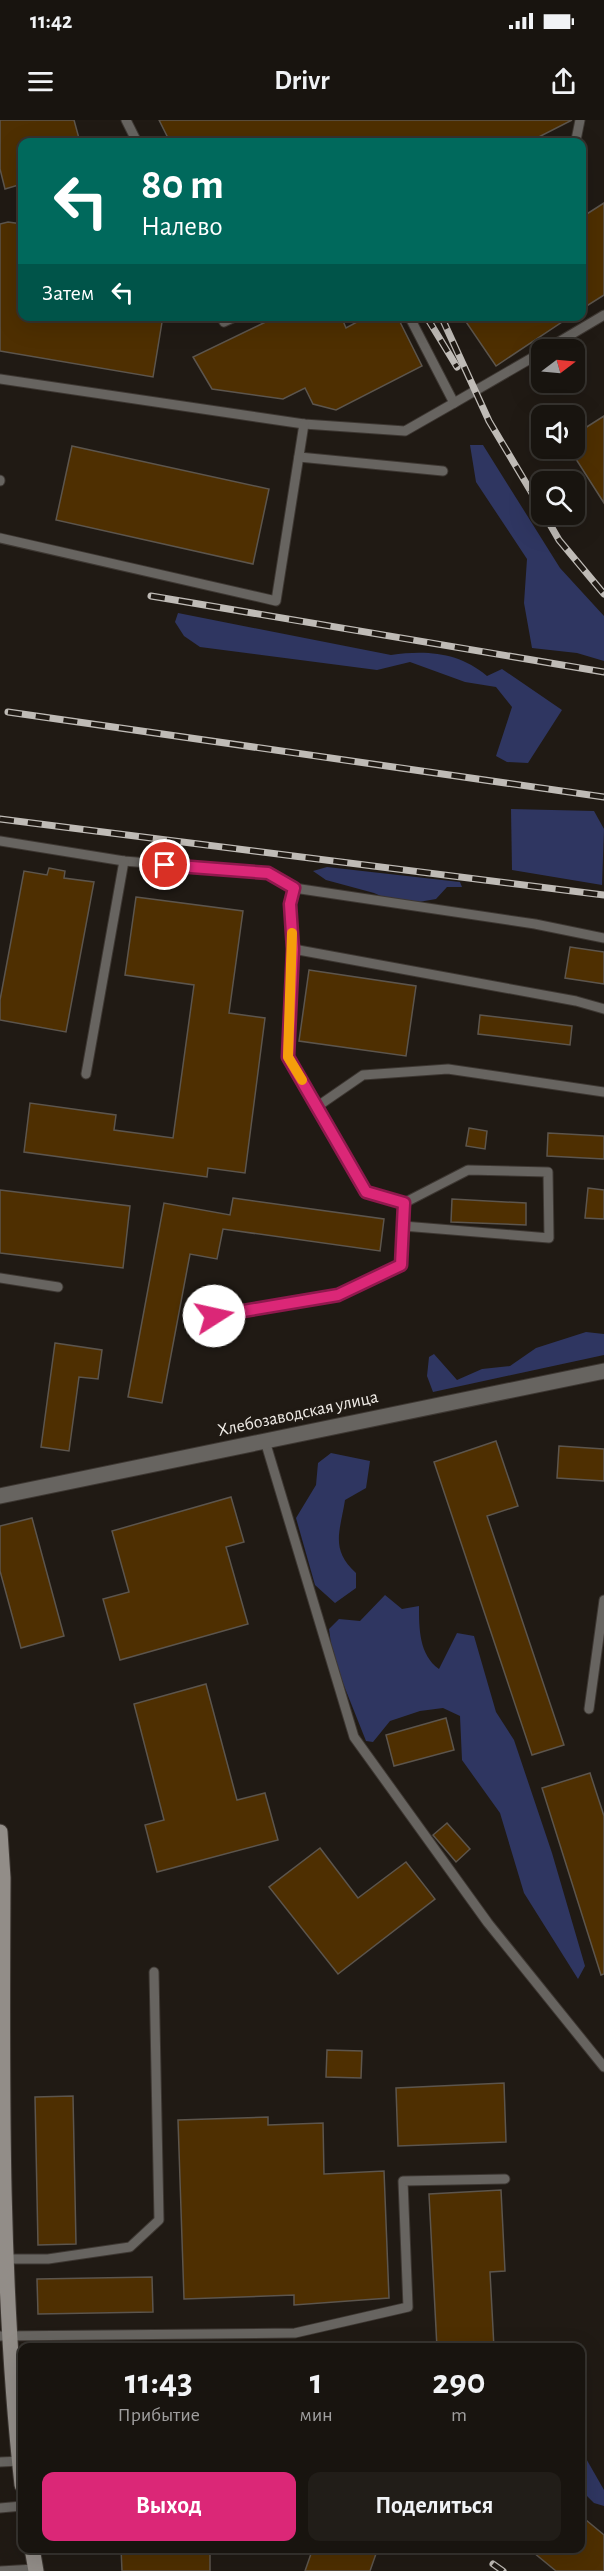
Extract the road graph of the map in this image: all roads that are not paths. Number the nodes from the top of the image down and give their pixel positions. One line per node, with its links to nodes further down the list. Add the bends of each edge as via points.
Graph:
1 (126, 120): 3 (lane)
2 (580, 120): 4 (lane)
3 (135, 138)
4 (576, 138)
5 (604, 315): 7 (lane)
6 (412, 321): 10 (lane)
7 (563, 339)
8 (531, 358): 10 (lane)
9 (0, 379): 11 (lane)
10 (454, 403): 11 (lane, via 405,431)
11 (304, 424): 12 (lane)
12 (299, 457): 13 (lane); 14 (lane, via 276,600)
13 (443, 471)
14 (0, 538)
15 (0, 841): 16 (lane)
16 (124, 861): 17 (lane, via 268,873); 21 (lane)
17 (294, 888): 18 (lane); 19 (lane, via 290,904)
18 (604, 938)
19 (293, 949): 20 (lane); 23 (lane, via 288,1057)
20 (604, 1009)
21 (86, 1074)
22 (604, 1092): 23 (lane, via 448,1069 363,1075)
23 (318, 1106): 24 (lane, via 366,1192)
24 (404, 1203): 25 (lane); 25 (lane, via 468,1170 548,1172 549,1238)
25 (403, 1226): 28 (lane, via 401,1265 338,1295)
26 (0, 1278): 27 (lane)
27 (58, 1287)
28 (214, 1316)
29 (604, 1371): 30 (street, Хлебозаводская улица)
30 (265, 1441): 31 (street, Хлебозаводская улица); 36 (lane, via 354,1737 488,1923)
31 (0, 1496)
32 (604, 1600): 33 (lane)
33 (589, 1709)
34 (0, 1832): 37 (main road)
35 (154, 1971): 39 (lane, via 159,2220 130,2247 48,2259)
36 (604, 2067)
37 (1, 2090): 39 (main road)
38 (505, 2179): 40 (lane, via 403,2181 408,2307 295,2333)
39 (3, 2259): 40 (main road)
40 (4, 2336): 41 (main road)
41 (18, 2446)
42 (0, 2462): 43 (lane)
43 (18, 2462)
44 (18, 2506): 45 (lane)
45 (0, 2508)
46 (33, 2553): 47 (main road)
47 (35, 2570): 48 (lane)
48 (0, 2571)

